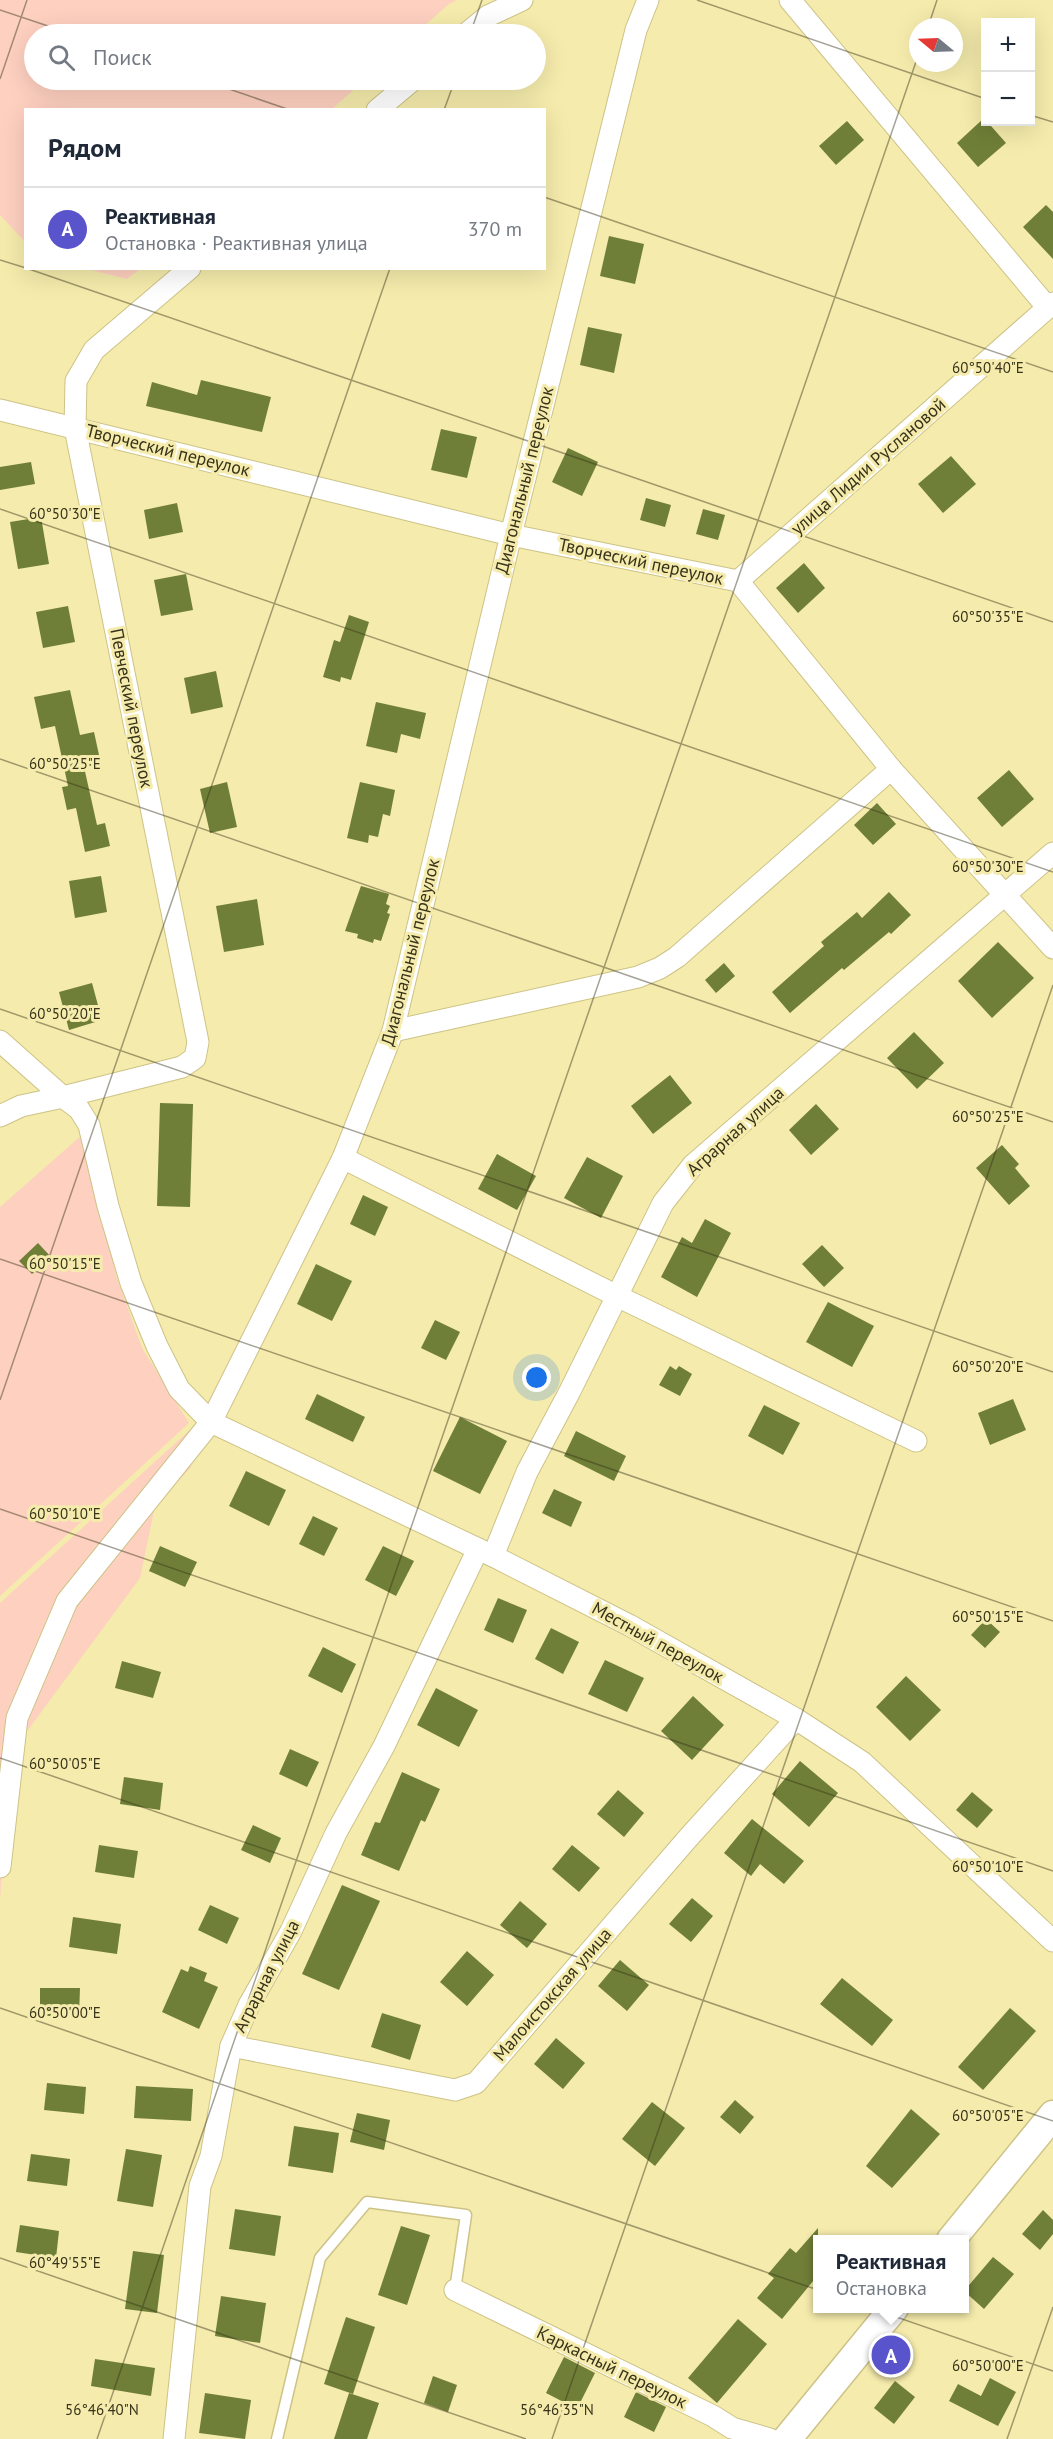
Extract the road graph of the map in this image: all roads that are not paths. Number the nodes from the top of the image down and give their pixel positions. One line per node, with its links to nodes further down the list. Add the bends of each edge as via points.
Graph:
1 (522, 0): 4 (street)
2 (648, 0): 11 (street, Диагональный переулок, via 636,30)
3 (790, 0): 8 (street)
4 (479, 24)
5 (401, 90): 6 (street)
6 (380, 108)
7 (188, 270): 10 (street, Певческий переулок, via 94,350 76,381)
8 (1051, 305): 12 (street, улица Лидии Руслановой)
9 (0, 410): 10 (street, Творческий переулок)
10 (75, 428): 11 (street, Творческий переулок); 19 (street, Певческий переулок, via 198,1042 195,1058 183,1067)
11 (511, 535): 12 (street, Творческий переулок); 17 (street, Диагональный переулок)
12 (738, 581): 13 (street, Творческий переулок)
13 (891, 769): 15 (street, Творческий переулок); 17 (street, via 660,968 638,977)
14 (1053, 853): 15 (street, Аграрная улица)
15 (1006, 894): 16 (street, Творческий переулок); 22 (street, Аграрная улица, via 693,1165 663,1203)
16 (1053, 948)
17 (393, 1031): 21 (street, Диагональный переулок)
18 (0, 1041): 19 (street)
19 (63, 1096): 20 (street, Певческий переулок, via 21,1106); 23 (street, via 89,1125 124,1261 157,1346 179,1389)
20 (0, 1116)
21 (344, 1158): 22 (street); 23 (street, Диагональный переулок)
22 (617, 1296): 24 (street); 25 (street, Аграрная улица)
23 (211, 1422): 25 (street, Местный переулок); 27 (street, Диагональный переулок, via 67,1601 17,1718)
24 (916, 1441)
25 (485, 1552): 26 (street, Местный переулок, via 629,1625); 29 (street, Аграрная улица, via 336,1833)
26 (796, 1719): 28 (street, Местный переулок, via 862,1762); 29 (street, Малоистокская улица, via 476,2083 455,2090)
27 (0, 1867)
28 (1053, 1941)
29 (231, 2046): 34 (street, Аграрная улица, via 211,2156 200,2186)
30 (1053, 2115): 31 (main road)
31 (955, 2235)
32 (455, 2290): 35 (lane, via 466,2215 367,2202 320,2258); 36 (street, Каркасный переулок, via 732,2428)
33 (890, 2313): 37 (main road)
34 (174, 2439)
35 (277, 2439)
36 (770, 2439)
37 (787, 2439)

